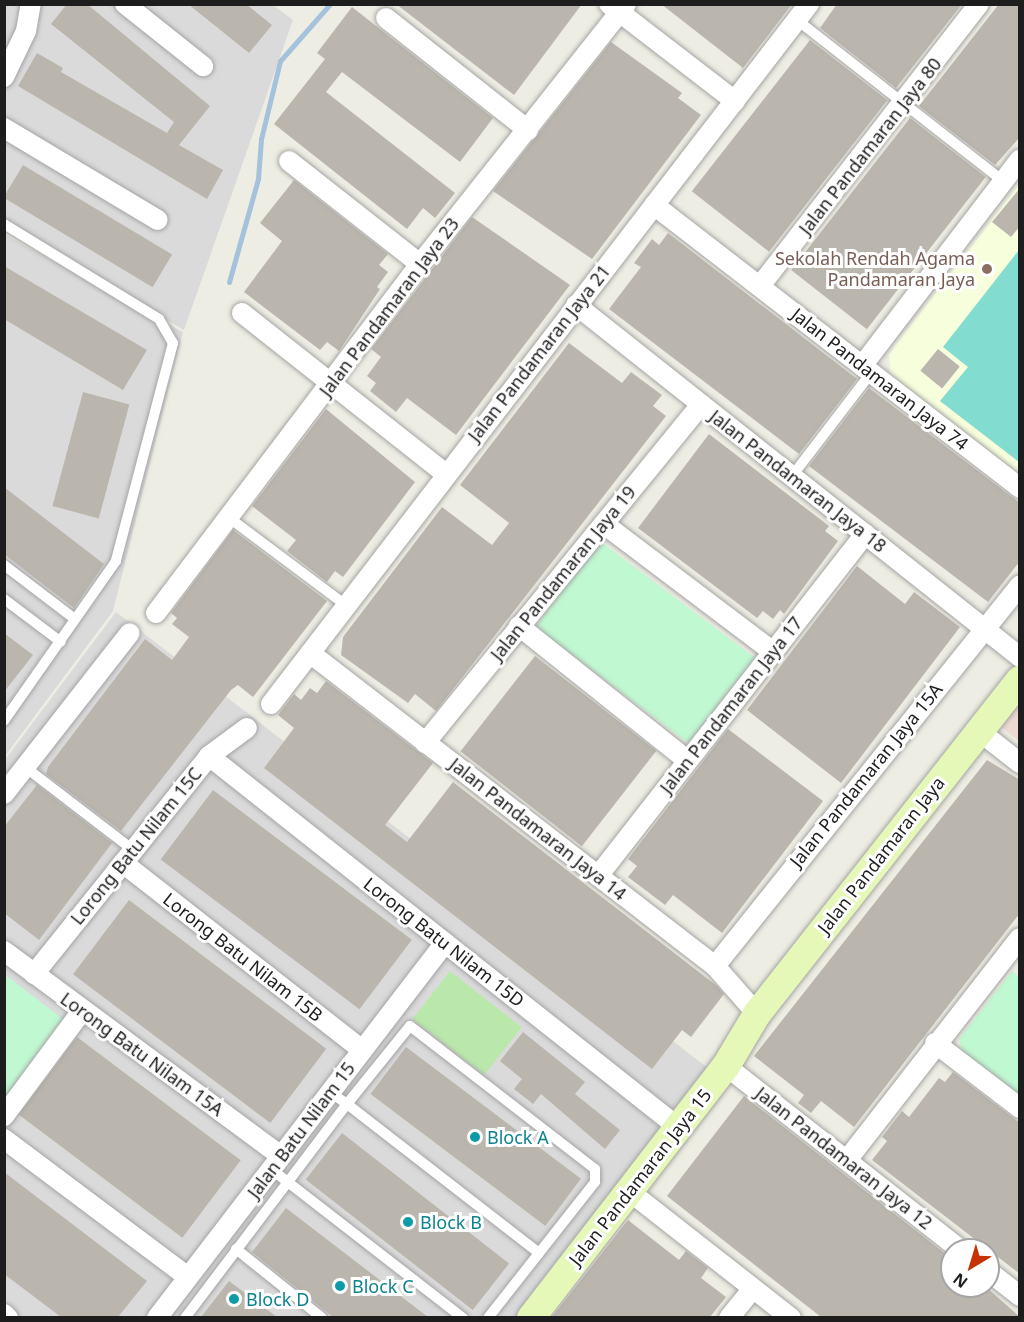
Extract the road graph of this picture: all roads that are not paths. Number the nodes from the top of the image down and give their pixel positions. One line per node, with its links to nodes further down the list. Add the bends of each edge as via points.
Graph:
1 (31, 4): 8 (street, via 26,31)
2 (125, 4): 7 (street)
3 (979, 4): 10 (street, Jalan Pandamaran Jaya 80)
4 (618, 7): 9 (street); 12 (street, Jalan Pandamaran Jaya 23)
5 (803, 12): 9 (street, Jalan Pandamaran Jaya 21); 10 (lane)
6 (386, 18): 12 (street)
7 (203, 66)
8 (4, 77)
9 (735, 101): 16 (street, Jalan Pandamaran Jaya 21)
10 (904, 104): 15 (lane); 20 (street, Jalan Pandamaran Jaya 80)
11 (4, 128): 17 (street)
12 (528, 130): 19 (street, Jalan Pandamaran Jaya 23)
13 (1020, 159): 15 (street)
14 (289, 160): 19 (street)
15 (1003, 181): 23 (street)
16 (654, 205): 20 (street, Jalan Pandamaran Jaya 74); 21 (street, Jalan Pandamaran Jaya 21)
17 (158, 220)
18 (4, 224): 37 (lane, via 159,319 173,343 116,561)
19 (420, 264): 24 (street, Jalan Pandamaran Jaya 23)
20 (760, 286): 23 (street, Jalan Pandamaran Jaya 74)
21 (576, 305): 25 (street, Jalan Pandamaran Jaya 18); 26 (street, Jalan Pandamaran Jaya 21)
22 (242, 313): 24 (street)
23 (866, 369): 27 (lane); 28 (street, Jalan Pandamaran Jaya 74)
24 (330, 384): 26 (street); 29 (street, Jalan Pandamaran Jaya 23)
25 (701, 404): 27 (street, Jalan Pandamaran Jaya 18); 30 (street, Jalan Pandamaran Jaya 19)
26 (446, 474): 35 (street, Jalan Pandamaran Jaya 21)
27 (792, 476): 31 (street, Jalan Pandamaran Jaya 18)
28 (1020, 488)
29 (228, 517): 35 (lane); 36 (street, Jalan Pandamaran Jaya 23)
30 (604, 525): 38 (street, Jalan Pandamaran Jaya 19); 42 (street)
31 (866, 534): 39 (street, Jalan Pandamaran Jaya 18); 42 (street, Jalan Pandamaran Jaya 17)
32 (4, 565): 37 (lane)
33 (1020, 585): 39 (street, Jalan Pandamaran Jaya 15A)
34 (4, 599): 41 (lane)
35 (347, 606): 43 (street, Jalan Pandamaran Jaya 21)
36 (156, 613)
37 (75, 619): 41 (lane)
38 (519, 626): 50 (street, Jalan Pandamaran Jaya 19); 52 (street)
39 (984, 628): 44 (street, Jalan Pandamaran Jaya 18); 61 (street, Jalan Pandamaran Jaya 15A)
40 (130, 633): 54 (street)
41 (61, 642): 47 (lane)
42 (772, 651): 52 (street, Jalan Pandamaran Jaya 17)
43 (310, 653): 46 (street, Jalan Pandamaran Jaya 21); 50 (street, Jalan Pandamaran Jaya 14)
44 (1020, 657)
45 (1017, 689): 49 (main road, Jalan Pandamaran Jaya)
46 (271, 704)
47 (4, 721)
48 (247, 728): 51 (street, Lorong Batu Nilam 15C)
49 (979, 731): 53 (street); 65 (main road, Jalan Pandamaran Jaya)
50 (425, 743): 57 (street, Jalan Pandamaran Jaya 14)
51 (208, 756): 56 (street, Lorong Batu Nilam 15C); 58 (street, Lorong Batu Nilam 15D)
52 (687, 760): 57 (street, Jalan Pandamaran Jaya 17)
53 (1020, 763)
54 (25, 767): 55 (street); 56 (lane)
55 (4, 794)
56 (128, 857): 62 (street, Lorong Batu Nilam 15C); 68 (street, Lorong Batu Nilam 15B)
57 (598, 876): 61 (street, Jalan Pandamaran Jaya 14)
58 (445, 944): 64 (street, Jalan Batu Nilam 15); 74 (street, Lorong Batu Nilam 15D)
59 (1016, 948): 67 (street)
60 (4, 951): 62 (street, Lorong Batu Nilam 15A)
61 (715, 966): 65 (street, Jalan Pandamaran Jaya 14)
62 (34, 974): 63 (street, Lorong Batu Nilam 15A)
63 (82, 1011): 73 (street); 77 (street, Lorong Batu Nilam 15A)
64 (392, 1013): 66 (lane); 68 (street, Jalan Batu Nilam 15)
65 (751, 1023): 69 (main road, Jalan Pandamaran Jaya 15)
66 (410, 1026): 71 (lane); 82 (lane, via 595,1169 595,1182)
67 (935, 1042): 72 (street); 76 (street)
68 (362, 1050): 70 (street, Jalan Batu Nilam 15)
69 (726, 1066): 74 (main road, Jalan Pandamaran Jaya 15); 76 (street, Jalan Pandamaran Jaya 12)
70 (330, 1092): 71 (lane); 77 (street, Jalan Batu Nilam 15)
71 (347, 1104): 78 (lane); 82 (lane)
72 (1020, 1108)
73 (4, 1116)
74 (679, 1128): 79 (main road, Jalan Pandamaran Jaya 15)
75 (4, 1139): 83 (street)
76 (847, 1160): 80 (street, Jalan Pandamaran Jaya 12)
77 (276, 1163): 78 (lane); 83 (street, Jalan Batu Nilam 15)
78 (288, 1181): 81 (lane); 92 (lane)
79 (629, 1191): 85 (street); 94 (main road, Jalan Pandamaran Jaya 15)
80 (946, 1238)
81 (236, 1249): 90 (lane); 91 (lane)
82 (539, 1253): 93 (lane)
83 (188, 1277): 89 (street, Jalan Batu Nilam 15)
84 (1000, 1280): 86 (street)
85 (753, 1288): 95 (street); 96 (street)
86 (1020, 1296)
87 (4, 1314): 88 (street)
88 (8, 1317)
89 (157, 1317)
90 (185, 1317)
91 (322, 1317)
92 (463, 1317)
93 (488, 1317)
94 (531, 1317)
95 (729, 1317)
96 (791, 1317)

